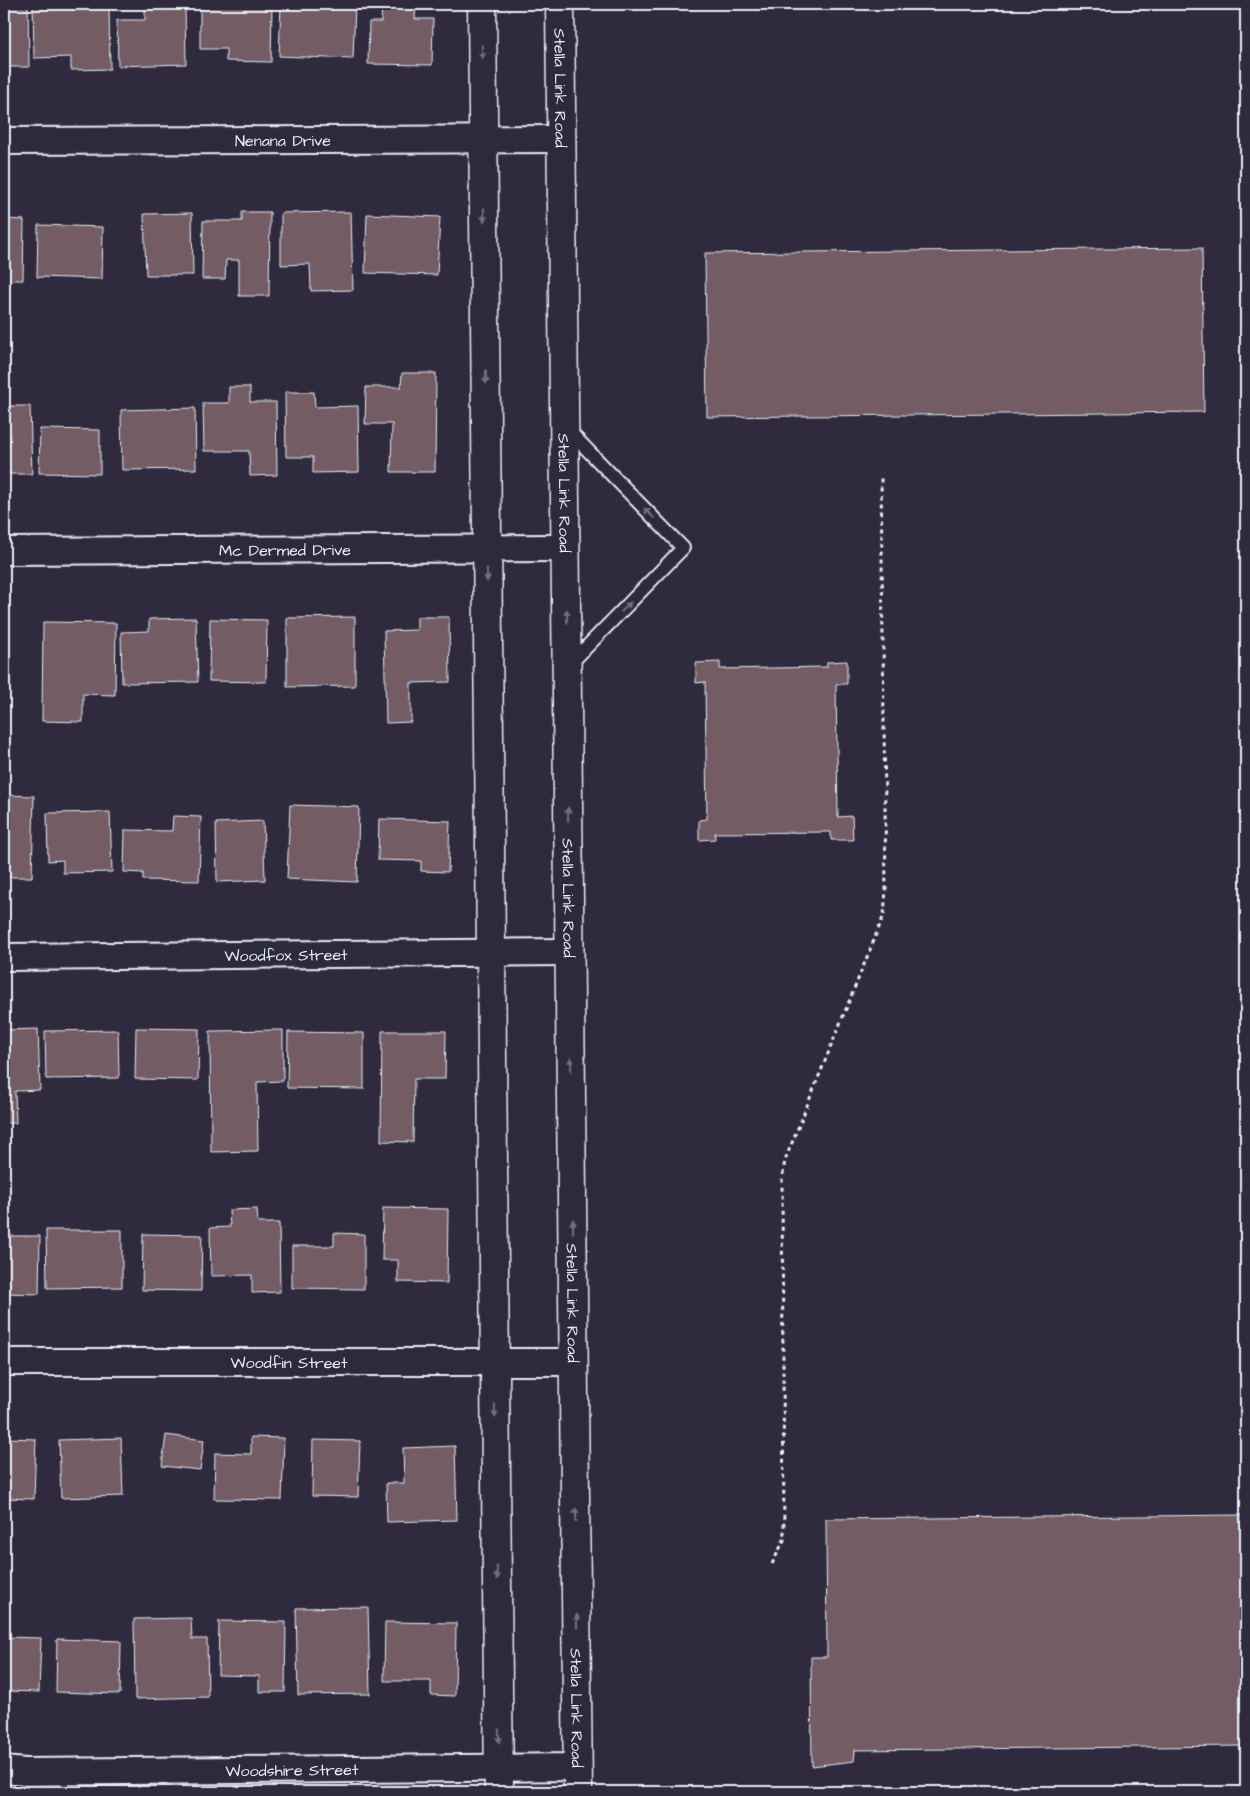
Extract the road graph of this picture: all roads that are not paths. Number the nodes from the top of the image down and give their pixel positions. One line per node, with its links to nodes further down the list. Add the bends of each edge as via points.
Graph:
1 (482, 4): 3 (main road, one-way to 3)
2 (560, 4): 4 (main road, Stella Link Road)
3 (483, 139): 4 (street, Nenana Drive); 5 (street, Nenana Drive); 7 (main road, one-way to 7)
4 (562, 139): 6 (main road, Stella Link Road)
5 (4, 140)
6 (564, 426): 8 (main road, Stella Link Road); 10 (lane, one-way to 6, via 683,548)
7 (487, 547): 8 (street, Mc Dermed Drive); 9 (street, Mc Dermed Drive); 11 (main road, one-way to 11)
8 (566, 548): 10 (main road, Stella Link Road, one-way to 8)
9 (4, 551)
10 (567, 667): 12 (main road, Stella Link Road, one-way to 10)
11 (491, 952): 12 (street, Woodfox Street); 13 (street, Woodfox Street); 15 (main road)
12 (570, 952): 16 (main road, Stella Link Road, one-way to 12)
13 (4, 957)
14 (4, 1362): 15 (street, Woodfin Street)
15 (495, 1362): 16 (street, Woodfin Street); 18 (main road, one-way to 18)
16 (574, 1362): 19 (main road, Stella Link Road, one-way to 16)
17 (4, 1770): 18 (street, Woodshire Street)
18 (499, 1780): 19 (street, Woodshire Street)
19 (578, 1780)

